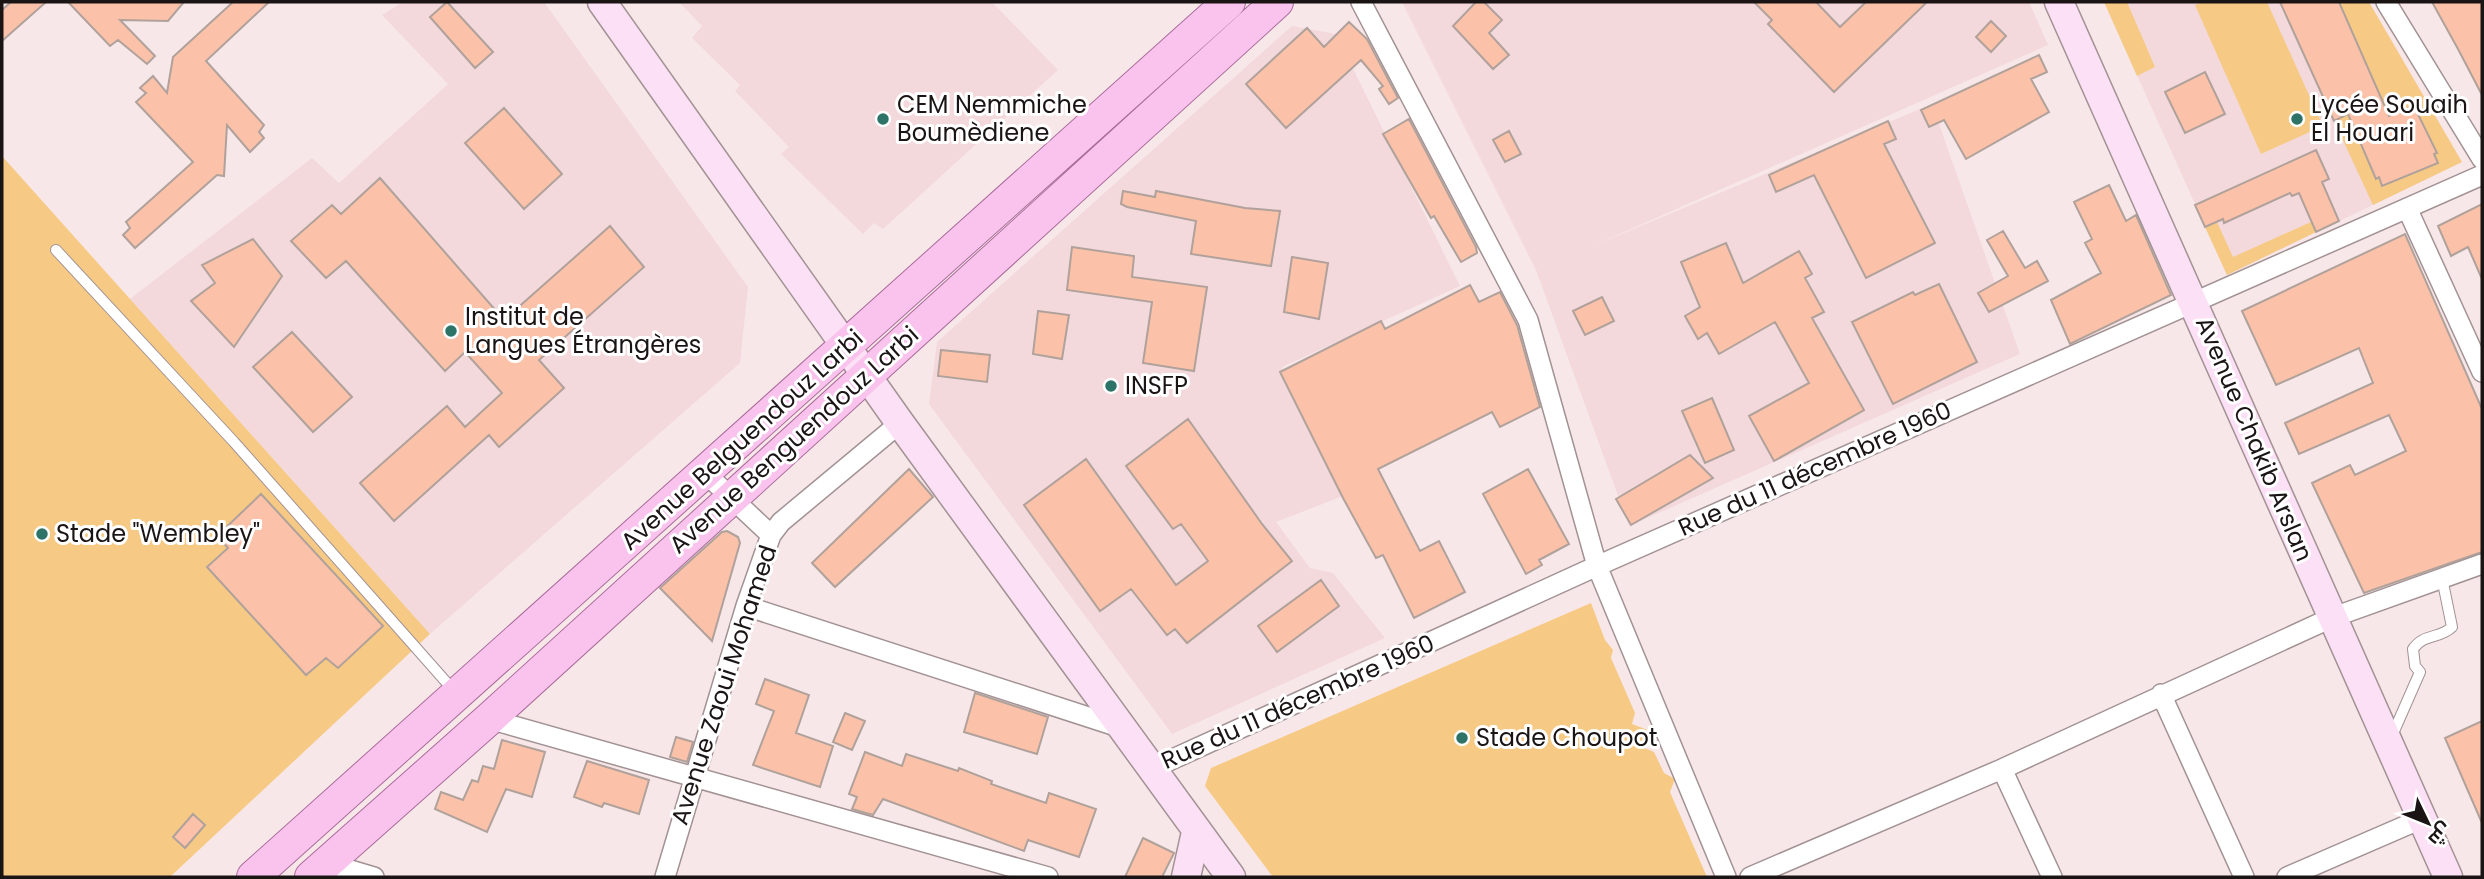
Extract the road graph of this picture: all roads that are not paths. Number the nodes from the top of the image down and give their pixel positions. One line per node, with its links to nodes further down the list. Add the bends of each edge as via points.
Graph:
1 (602, 2): 12 (main road)
2 (1229, 2): 12 (main road, Avenue Belguendouz Larbi)
3 (1277, 2): 14 (main road, Avenue Benguendouz Larbi)
4 (1362, 2): 20 (street, via 1528,320)
5 (2059, 2): 11 (main road, Avenue Chakib Arslan)
6 (2386, 2): 7 (street)
7 (2482, 159)
8 (2482, 175): 9 (street, Rue du 11 décembre 1960)
9 (2407, 208): 11 (street, Rue du 11 décembre 1960); 13 (street)
10 (56, 250): 25 (lane)
11 (2194, 301): 20 (street, Rue du 11 décembre 1960); 23 (main road, Avenue Chakib Arslan)
12 (846, 346): 14 (main road); 16 (main road, Avenue Belguendouz Larbi)
13 (2482, 372)
14 (866, 375): 15 (main road); 17 (main road, Avenue Benguendouz Larbi)
15 (900, 423): 18 (street, Avenue Zaoui Mohamed); 27 (main road)
16 (705, 473): 17 (street); 25 (main road, Avenue Belguendouz Larbi)
17 (731, 499): 18 (street); 26 (main road, Avenue Benguendouz Larbi)
18 (771, 535): 22 (street, Avenue Zaoui Mohamed)
19 (2482, 564): 21 (street)
20 (1597, 566): 29 (street, Rue du 11 décembre 1960); 41 (street)
21 (2442, 578): 23 (street); 28 (lane, via 2452,627 2427,636 2413,649 2420,672)
22 (746, 606): 27 (street); 31 (street, Avenue Zaoui Mohamed)
23 (2331, 618): 24 (street); 28 (main road, Avenue Chakib Arslan)
24 (2161, 694): 30 (street); 44 (street)
25 (458, 695): 35 (main road, Avenue Belguendouz Larbi)
26 (489, 719): 31 (street); 34 (main road, Avenue Benguendouz Larbi)
27 (1122, 728): 29 (main road)
28 (2388, 745): 32 (main road, Avenue Chakib Arslan)
29 (1151, 769): 33 (main road)
30 (2002, 769): 42 (street); 43 (street)
31 (694, 776): 37 (street, Avenue Zaoui Mohamed); 38 (street)
32 (2421, 819): 45 (street); 46 (main road, Avenue Chakib Arslan)
33 (1196, 832): 39 (main road); 40 (main road)
34 (319, 870): 36 (street)
35 (253, 877)
36 (374, 877)
37 (665, 877)
38 (1048, 877)
39 (1186, 877)
40 (1231, 877)
41 (1726, 877)
42 (1750, 877)
43 (2052, 877)
44 (2244, 877)
45 (2287, 877)
46 (2448, 877)

